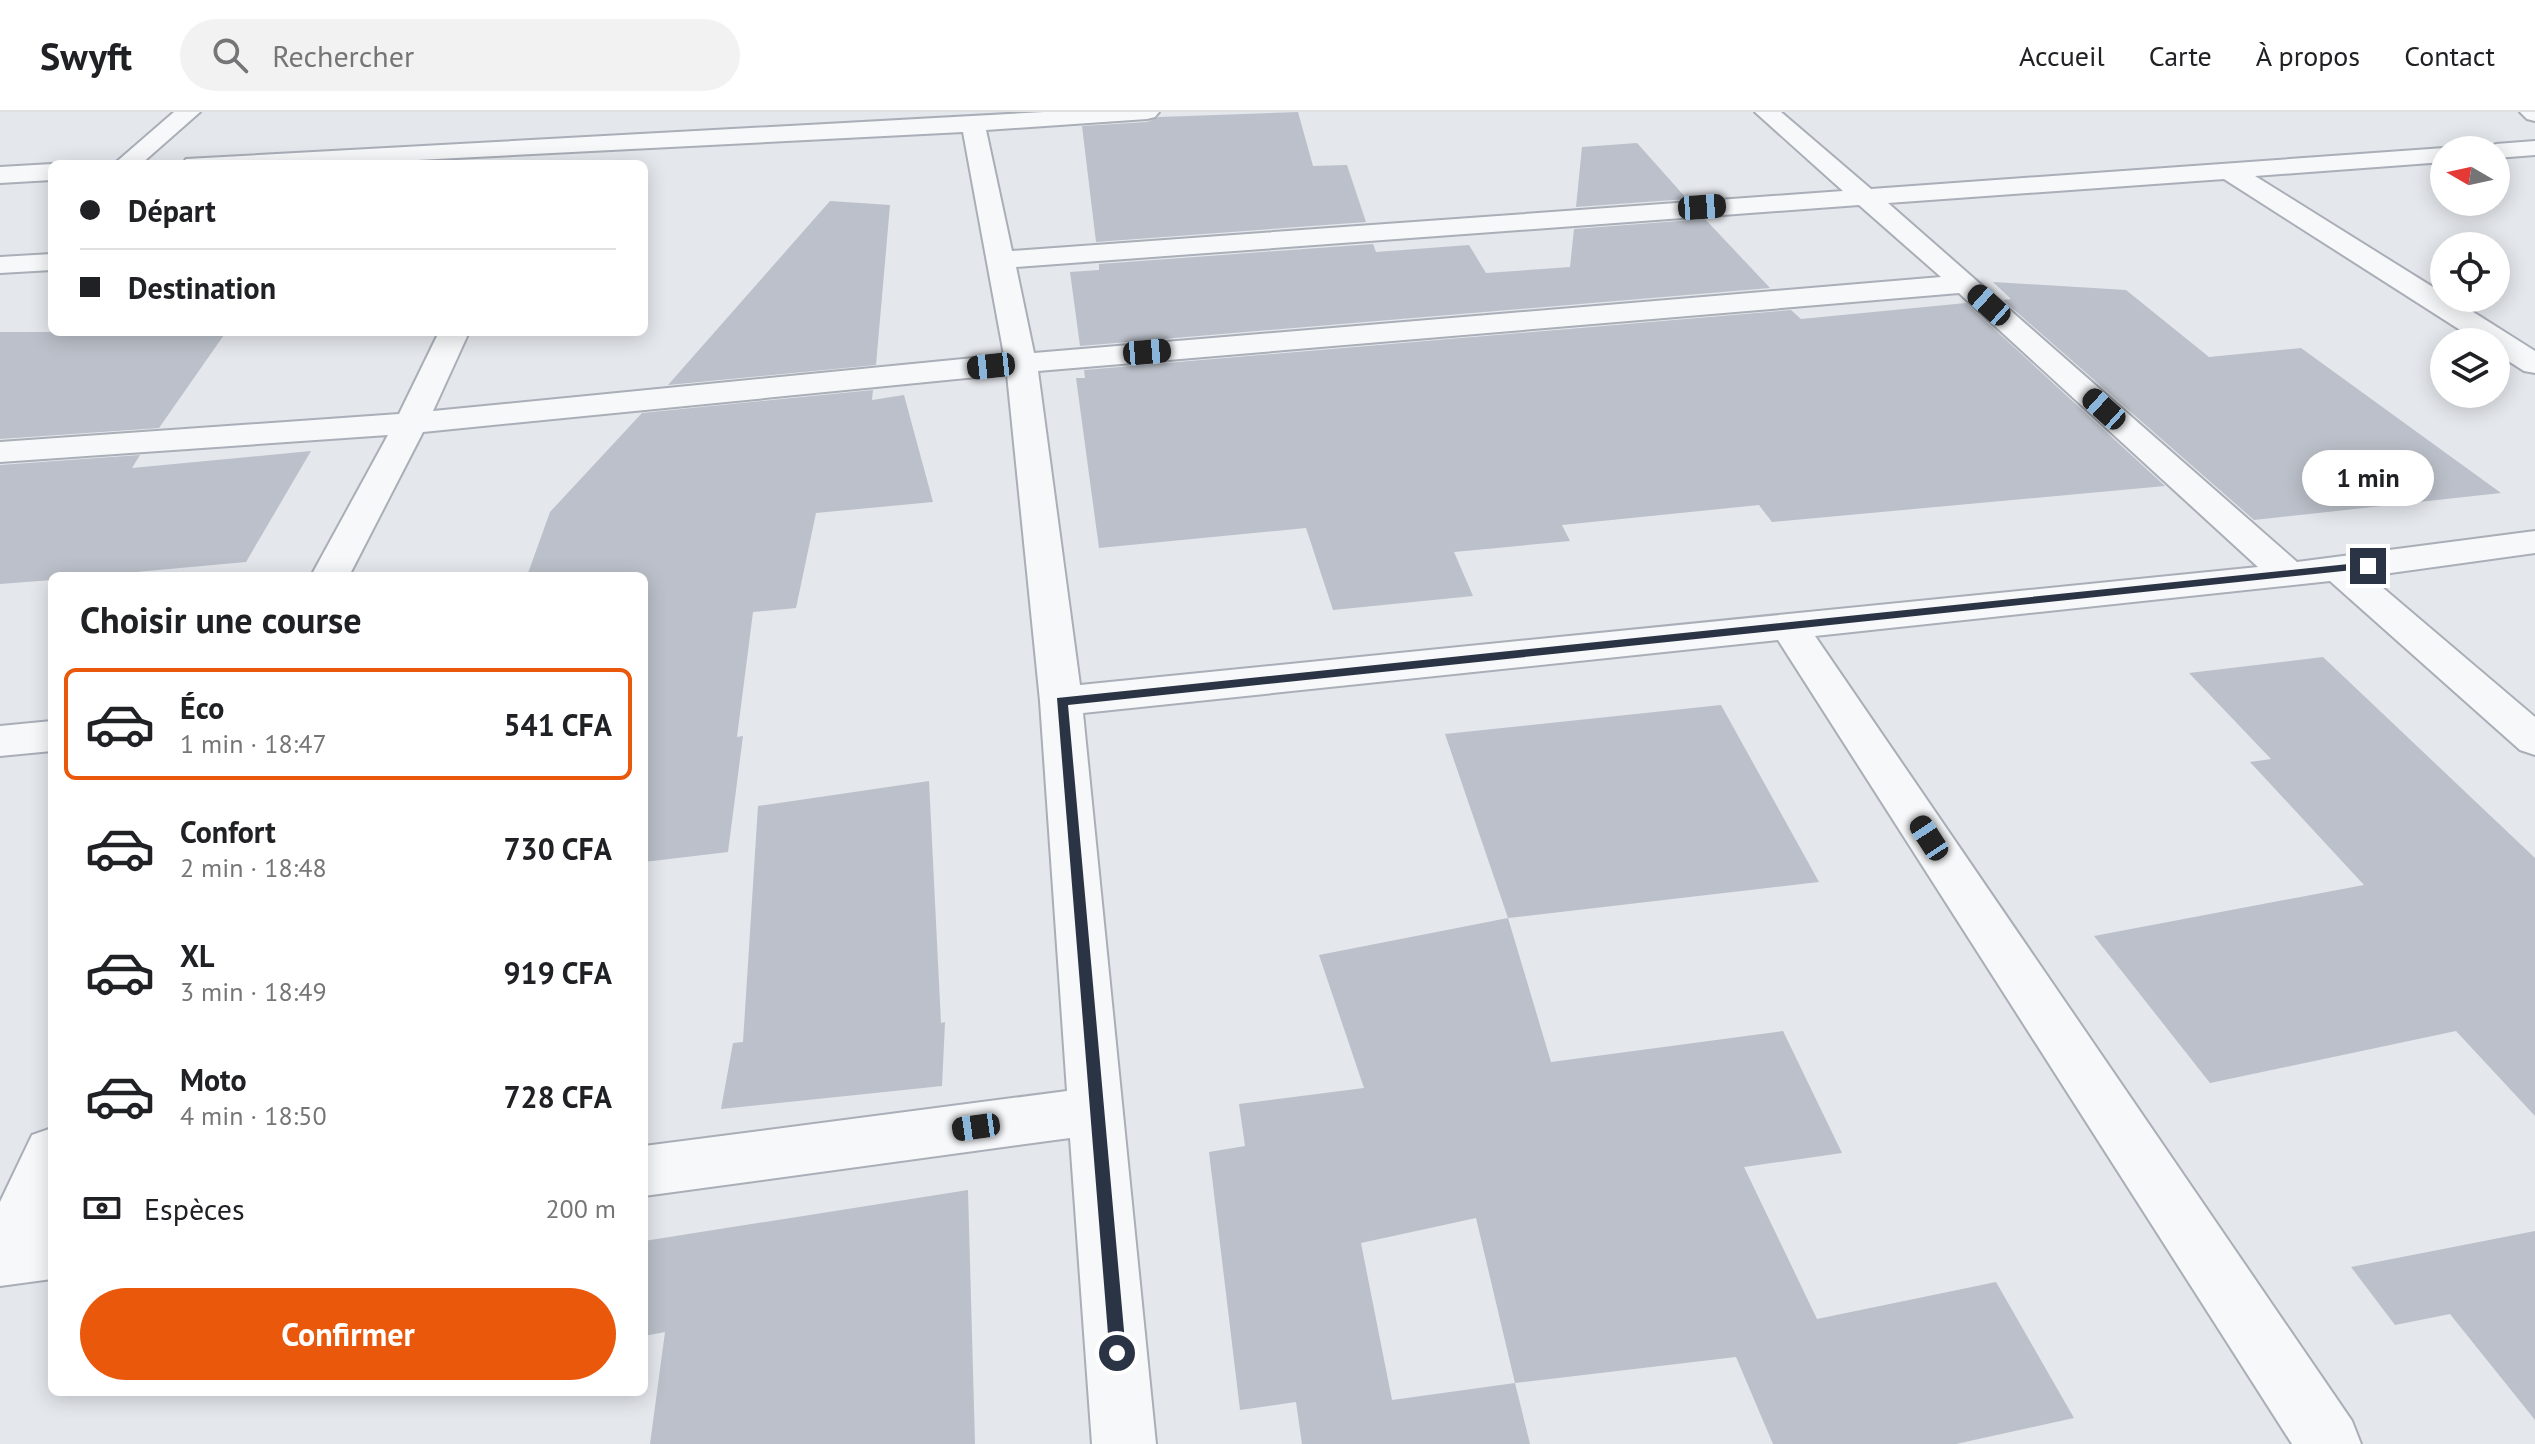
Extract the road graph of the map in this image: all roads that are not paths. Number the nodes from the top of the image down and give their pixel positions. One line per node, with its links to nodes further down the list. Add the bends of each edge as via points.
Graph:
1 (188, 112): 11 (street)
2 (668, 112): 6 (street)
3 (1147, 112): 5 (street)
4 (1767, 112): 16 (street)
5 (973, 124): 6 (street); 17 (street)
6 (652, 140): 9 (street)
7 (2535, 148): 8 (street)
8 (2510, 150)
9 (540, 155): 12 (street)
10 (2430, 156): 13 (street)
11 (131, 160)
12 (348, 160)
13 (2229, 171): 16 (street); 23 (street)
14 (48, 172): 15 (street)
15 (0, 175)
16 (1861, 196): 17 (street); 20 (street)
17 (1002, 260): 22 (street)
18 (48, 262): 19 (street)
19 (0, 265)
20 (1966, 284): 22 (street); 29 (street)
21 (452, 336): 24 (street)
22 (1021, 363): 24 (street); 31 (street)
23 (2535, 364)
24 (411, 423): 25 (street); 28 (street)
25 (0, 452)
26 (2535, 542): 27 (street)
27 (2340, 570): 29 (street); 33 (street)
28 (332, 572)
29 (2289, 575): 30 (street)
30 (1790, 628): 31 (street); 40 (street)
31 (1061, 701): 35 (street)
32 (48, 736): 34 (street)
33 (2535, 740)
34 (0, 741)
35 (1097, 1111): 37 (street); 39 (street)
36 (48, 1165): 38 (street)
37 (648, 1170)
38 (18, 1256)
39 (1124, 1444)
40 (2329, 1444)

